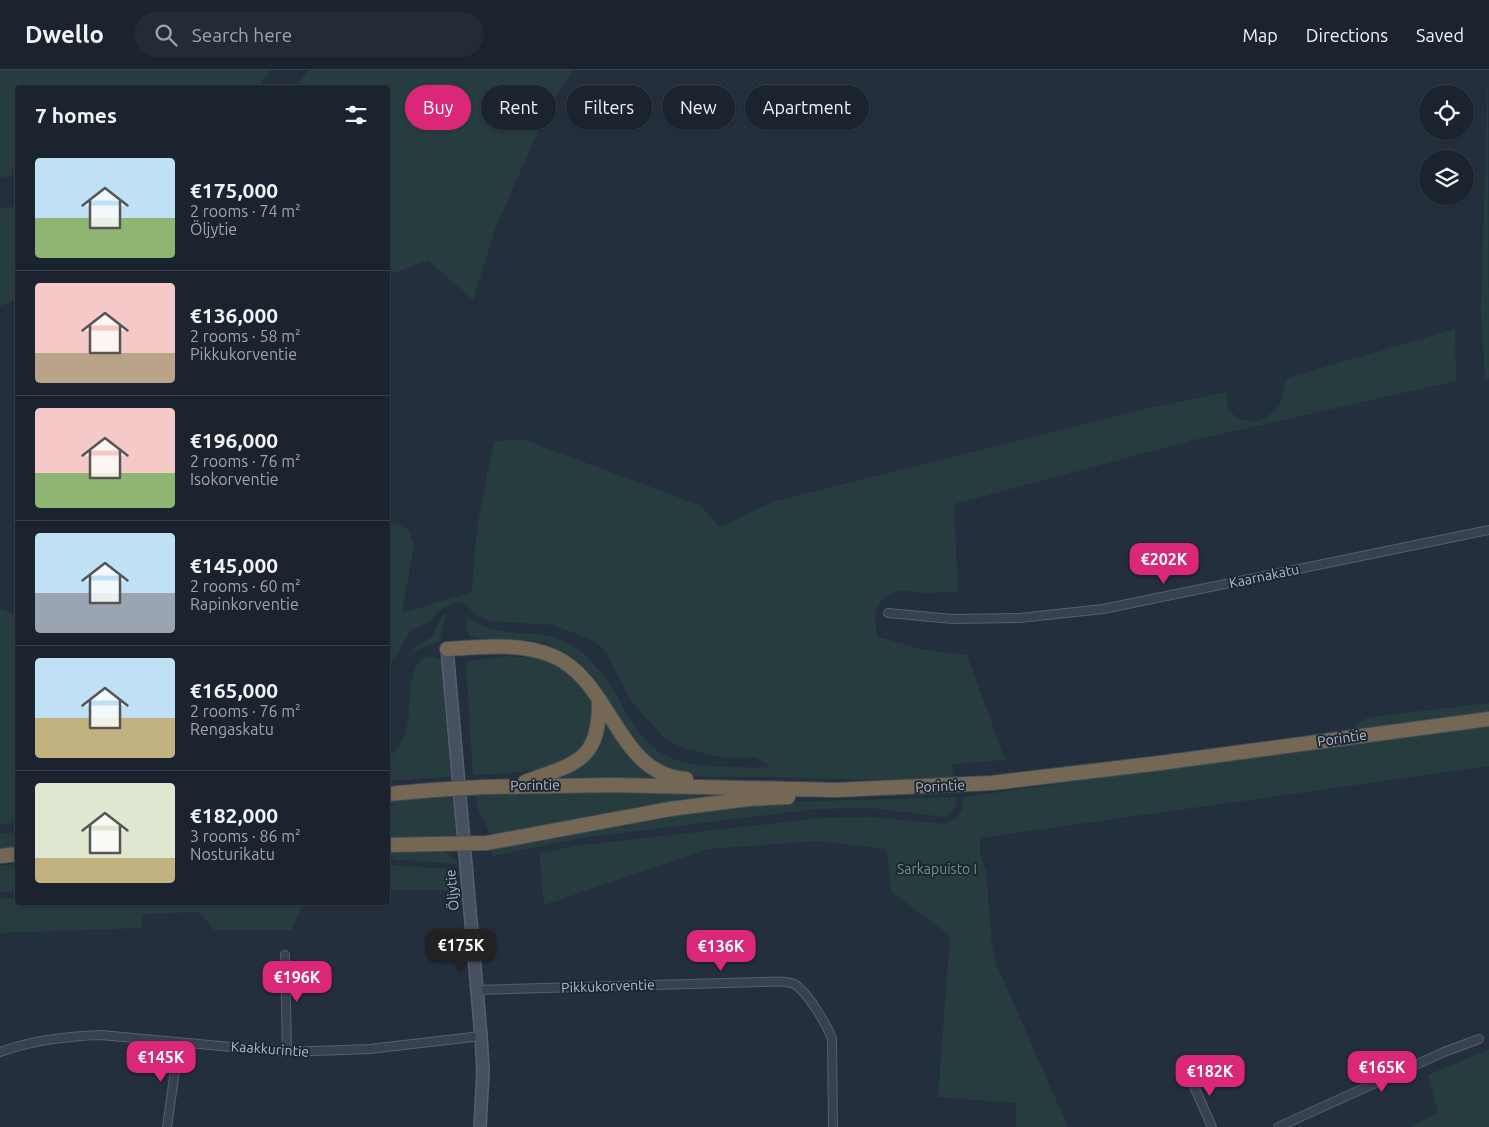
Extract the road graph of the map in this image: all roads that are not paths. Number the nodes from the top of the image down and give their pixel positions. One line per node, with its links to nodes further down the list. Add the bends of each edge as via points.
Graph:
1 (1489, 530): 2 (street, Kaarnakatu, via 1103,609 952,619)
2 (888, 613)
3 (447, 650): 4 (highway, via 504,647 539,651 573,668); 11 (main road, Öljytie)
4 (599, 700): 6 (highway, via 597,736 582,758); 7 (highway, via 632,748 651,768 673,778 707,780)
5 (1489, 719): 8 (highway, Porintie, via 1051,777)
6 (516, 785): 7 (highway, Porintie); 9 (highway, Porintie, bridge)
7 (722, 787): 8 (highway, Porintie)
8 (836, 790): 11 (highway, via 810,796 748,799 670,809)
9 (390, 794)
10 (390, 845): 11 (highway)
11 (463, 845): 15 (main road, Öljytie)
12 (15, 854): 13 (highway)
13 (0, 856)
14 (285, 955): 20 (street)
15 (476, 990): 16 (main road, Öljytie); 24 (street, Pikkukorventie, via 762,982 796,985 832,1039)
16 (481, 1036): 20 (street, Kaakkurintie, via 370,1049); 23 (main road, Öljytie)
17 (1479, 1039): 26 (street)
18 (179, 1042): 19 (street, Kaakkurintie, via 75,1035 27,1043); 20 (street, Kaakkurintie); 22 (street)
19 (0, 1052)
20 (287, 1052)
21 (1189, 1075): 25 (street)
22 (167, 1127)
23 (480, 1127)
24 (833, 1127)
25 (1212, 1127)
26 (1278, 1127)

